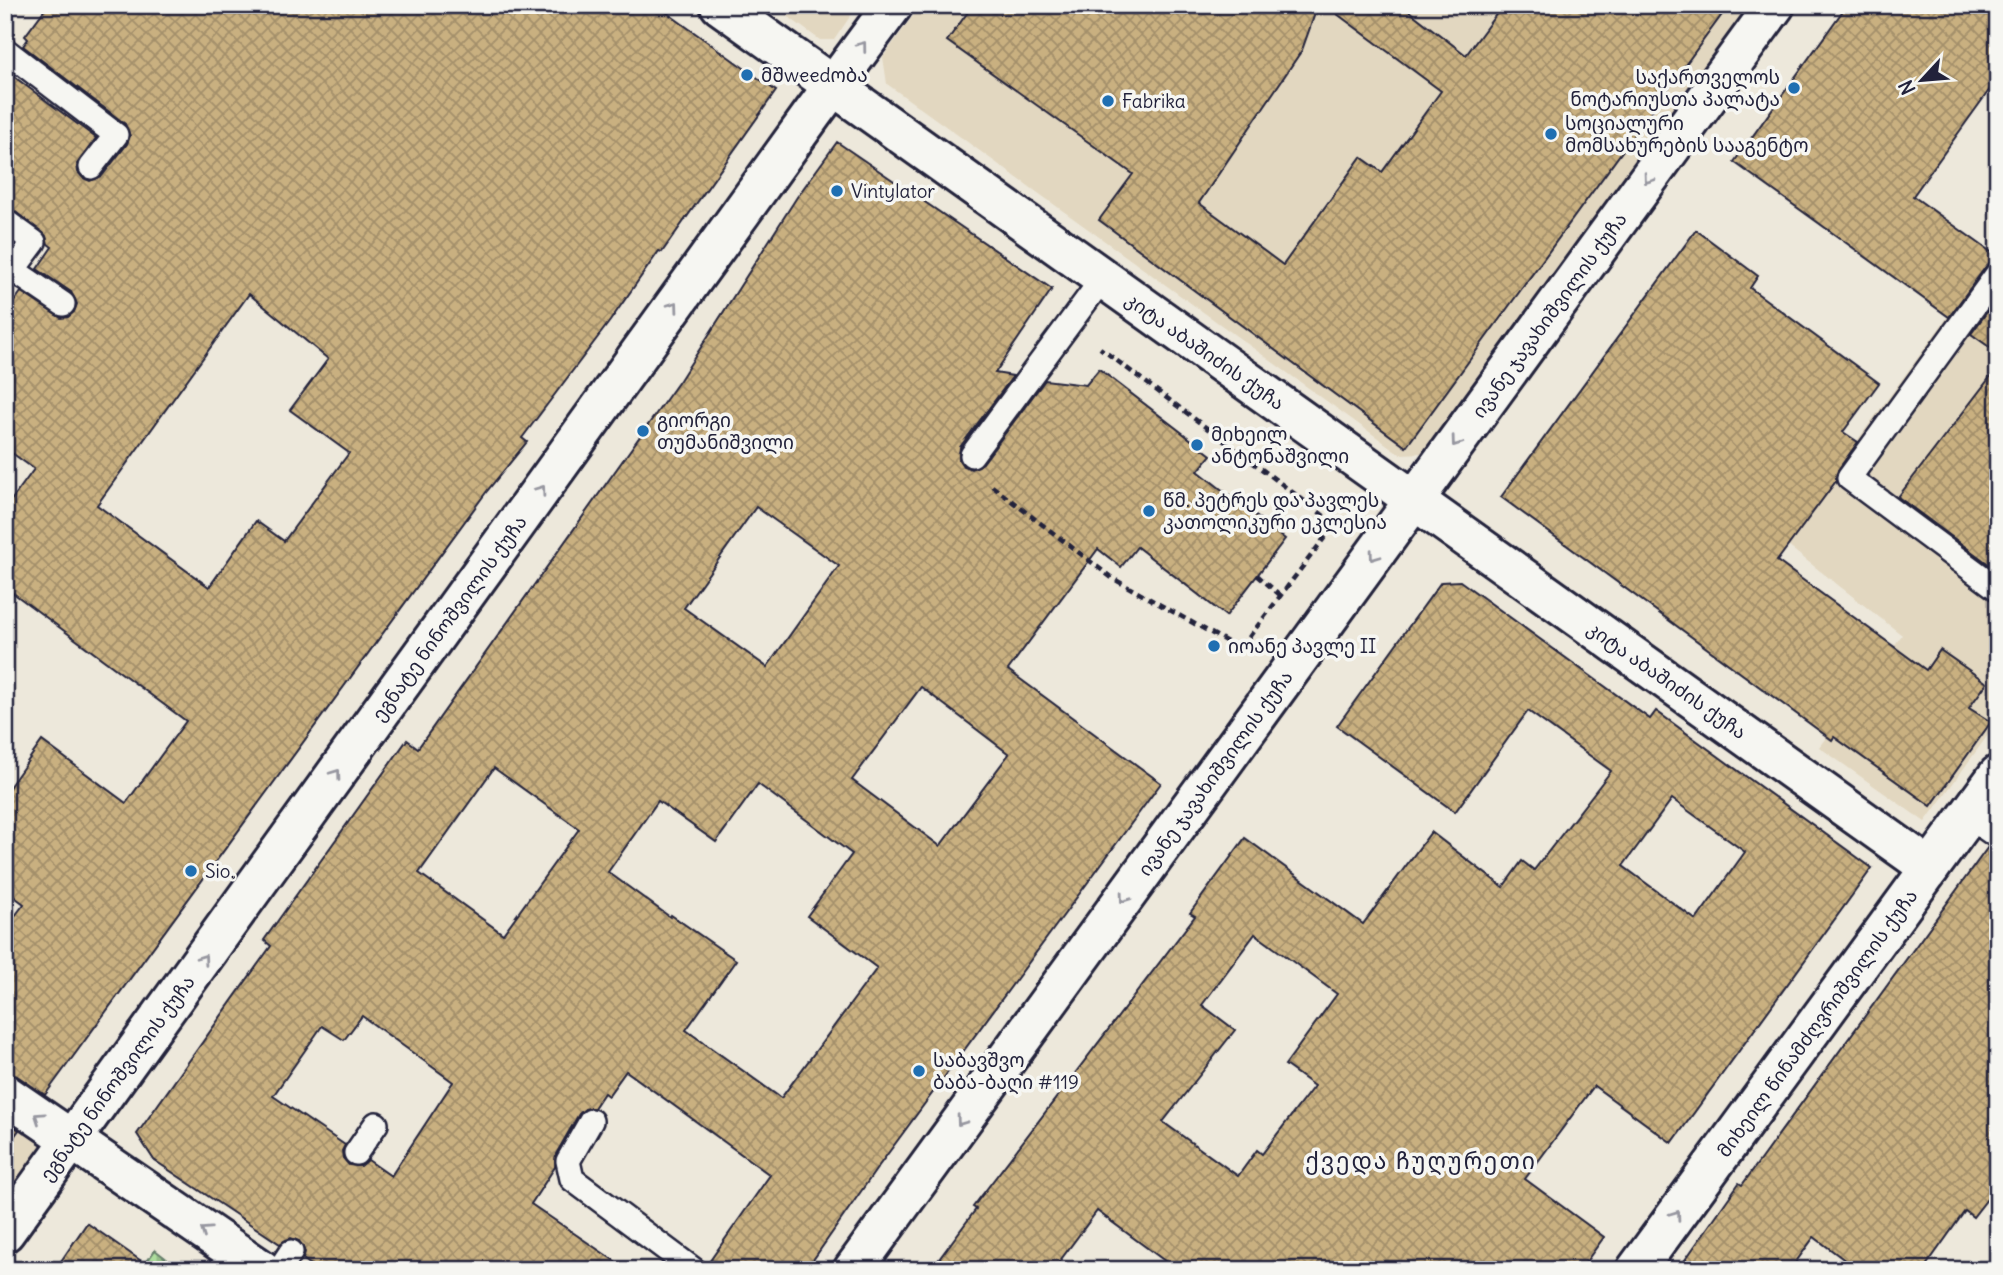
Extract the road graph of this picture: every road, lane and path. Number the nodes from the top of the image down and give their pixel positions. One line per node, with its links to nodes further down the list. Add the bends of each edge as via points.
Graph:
1 (720, 5): 5 (street, კიტა აბაშიძის ქუჩა)
2 (893, 5): 5 (street, ეგნატე ნინოშვილის ქუჩა, one-way to 2)
3 (1775, 5): 13 (street, ივანე ჯავახიშვილის ქუჩა, one-way to 13)
4 (5, 50): 6 (lane, via 116,135)
5 (832, 86): 9 (street, კიტა აბაშიძის ქუჩა); 23 (street, ეგნატე ნინოშვილის ქუჩა, one-way to 5)
6 (91, 167)
7 (5, 221): 10 (lane, via 34,242 13,270)
8 (1998, 273): 15 (lane, via 1849,478)
9 (1103, 278): 11 (lane); 13 (street, კიტა აბაშიძის ქუჩა)
10 (63, 304)
11 (1069, 324): 12 (lane); 16 (path, via 1335,524)
12 (972, 455): 16 (path, via 995,491 1112,578 1240,649)
13 (1414, 500): 19 (street, კიტა აბაშიძის ქუჩა); 28 (street, ივანე ჯავახიშვილის ქუჩა, one-way to 28)
14 (1257, 575): 16 (path)
15 (1998, 589)
16 (1280, 595)
17 (1998, 775): 18 (street, მიხეილ წინამძღვრიშვილის ქუჩა)
18 (1983, 826): 19 (street, მიხეილ წინამძღვრიშვილის ქუჩა)
19 (1930, 868): 29 (street, მიხეილ წინამძღვრიშვილის ქუჩა, one-way to 19)
20 (5, 1094): 23 (street, one-way to 20)
21 (591, 1121): 27 (lane, via 568,1161 572,1179)
22 (376, 1124): 24 (lane)
23 (73, 1141): 25 (street, ეგნატე ნინოშვილის ქუჩა); 26 (street, one-way to 23)
24 (356, 1153)
25 (5, 1232)
26 (277, 1264)
27 (694, 1270)
28 (853, 1270)
29 (1636, 1270)

